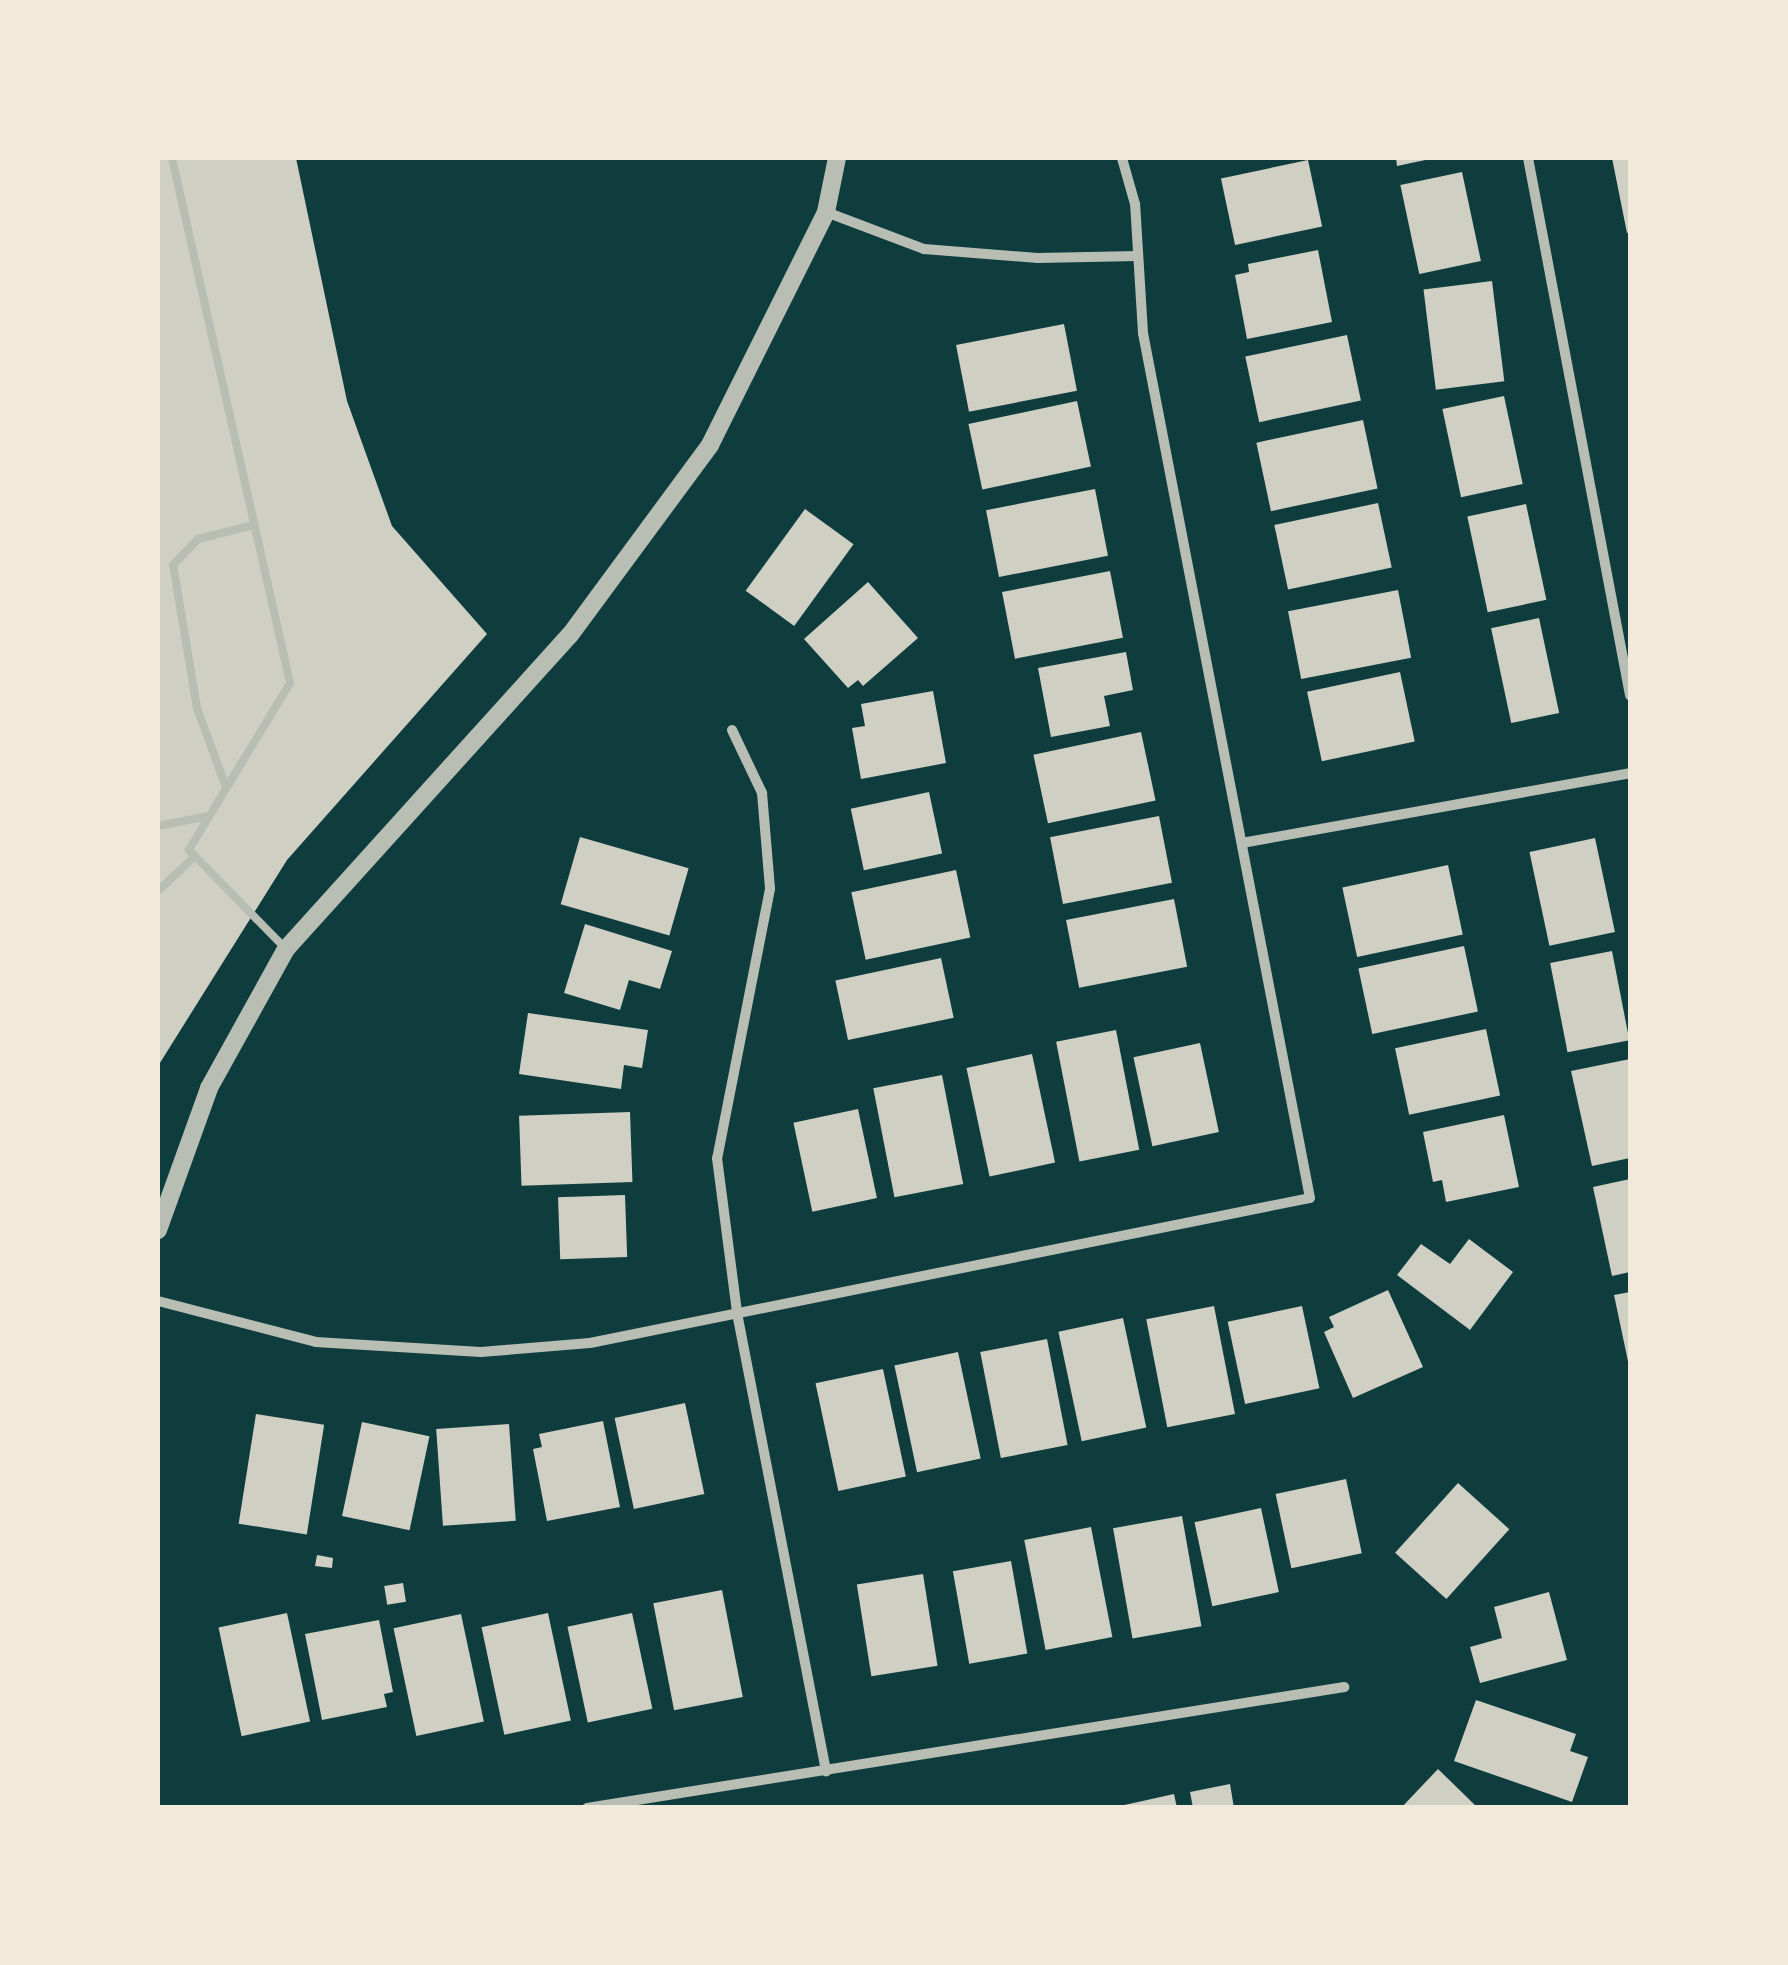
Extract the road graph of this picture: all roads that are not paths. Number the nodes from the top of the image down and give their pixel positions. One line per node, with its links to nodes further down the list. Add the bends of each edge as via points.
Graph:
1 (172, 158): 7 (lane)
2 (837, 158): 5 (street)
3 (1122, 158): 6 (street, via 1136,204)
4 (1528, 158): 8 (street)
5 (826, 212): 6 (street, via 924,249 1038,258); 17 (street, via 698,461 570,635)
6 (1138, 256): 14 (street, via 1143,333)
7 (254, 524): 11 (lane, via 290,683); 11 (lane, via 198,539 174,565 197,708)
8 (1630, 695)
9 (732, 730): 20 (street, via 762,793 770,889 718,1158)
10 (1630, 773): 14 (street)
11 (226, 787): 12 (lane)
12 (209, 816): 13 (lane); 15 (lane, via 189,850)
13 (158, 826)
14 (1242, 843): 20 (street, via 1310,1198)
15 (195, 856): 16 (lane); 17 (lane)
16 (158, 891)
17 (286, 950): 18 (street, via 209,1088)
18 (158, 1230)
19 (158, 1301): 20 (street, via 316,1342 480,1352 590,1342)
20 (737, 1313): 22 (street)
21 (1344, 1687): 22 (street)
22 (826, 1771): 23 (street)
23 (587, 1808)

